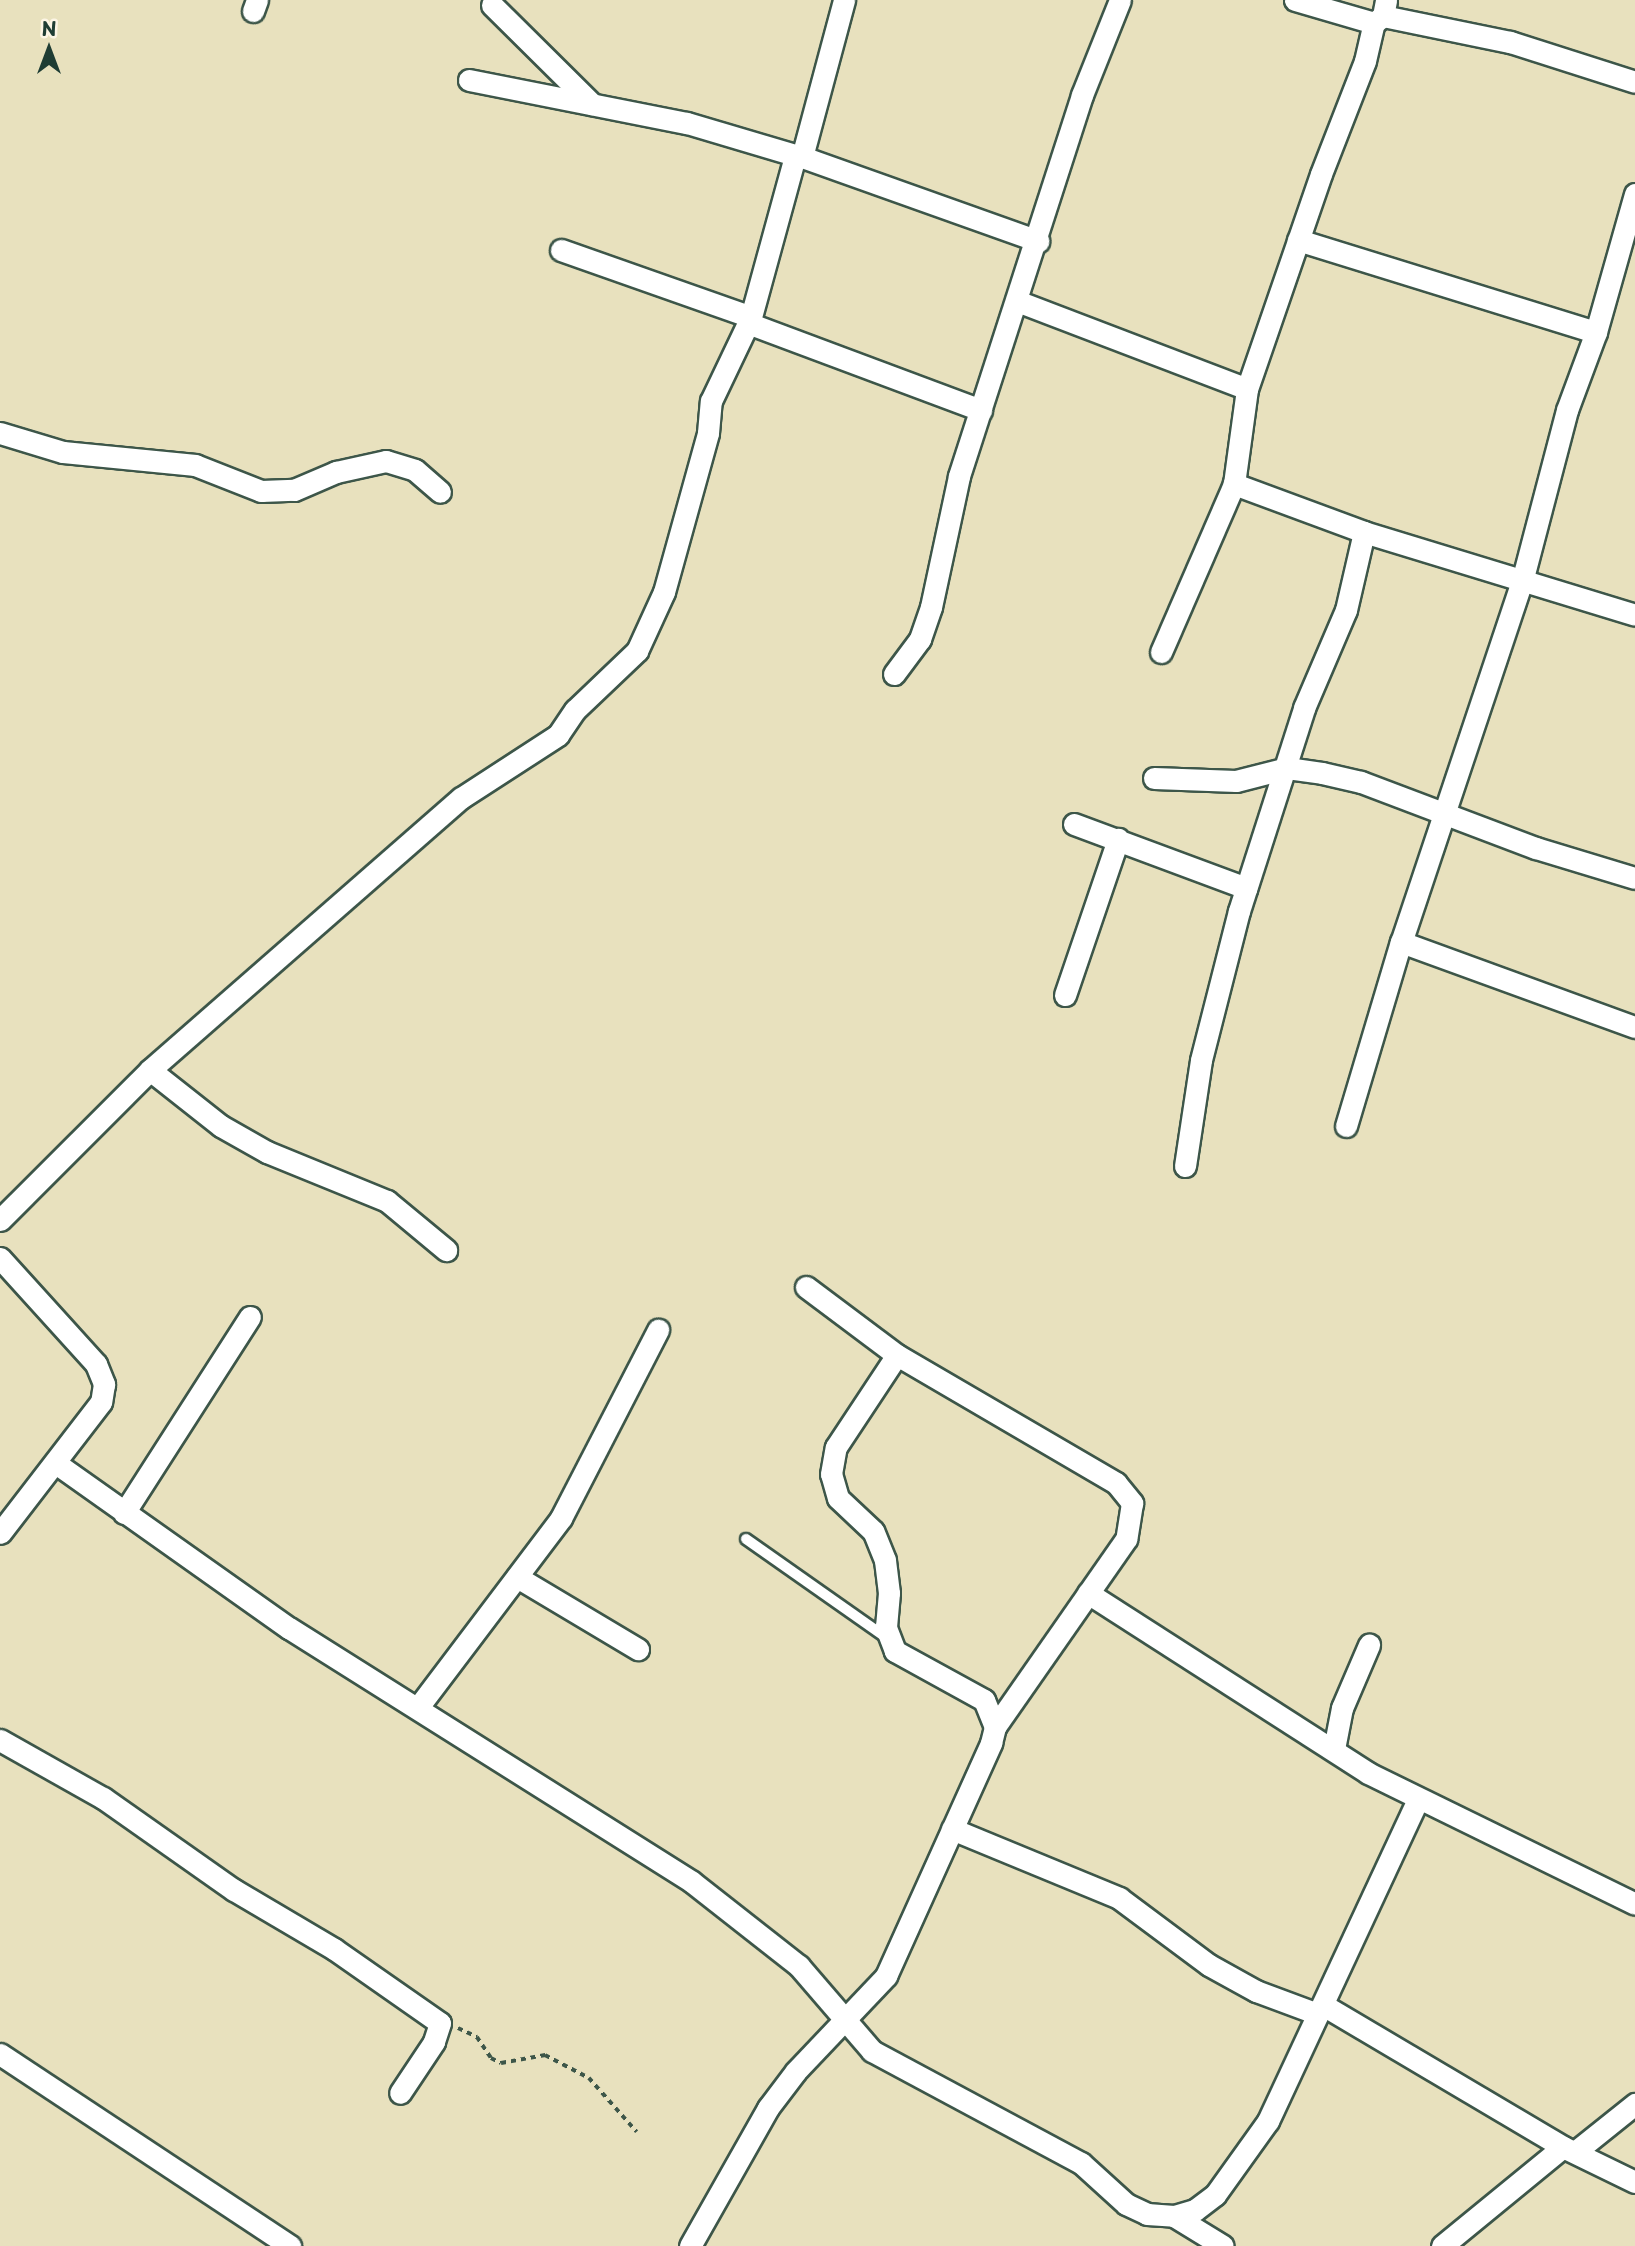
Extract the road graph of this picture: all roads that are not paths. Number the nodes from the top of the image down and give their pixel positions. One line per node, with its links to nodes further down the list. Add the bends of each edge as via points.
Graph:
1 (844, 0): 9 (street)
2 (1120, 0): 12 (street, via 1082,95)
3 (1294, 0): 5 (street)
4 (492, 5): 8 (street)
5 (1381, 13): 7 (street, via 1510,43); 11 (street)
6 (468, 80): 8 (street)
7 (1635, 82)
8 (593, 106): 9 (street, via 687,123)
9 (798, 157): 12 (street); 15 (street)
10 (1635, 194): 16 (street)
11 (1298, 240): 16 (street); 17 (street)
12 (1038, 241): 14 (street)
13 (561, 250): 15 (street)
14 (1017, 301): 17 (street); 18 (street)
15 (750, 320): 18 (street); 37 (street, via 711,401 708,433 664,592 637,651 575,710 558,735 461,798)
16 (1597, 332): 23 (street, via 1567,410)
17 (1247, 389): 20 (street)
18 (981, 411): 26 (street, via 959,476 931,607 920,639)
19 (0, 433): 21 (street, via 63,452 195,465 261,491 294,490 336,472 386,461 415,470)
20 (1234, 484): 22 (street); 25 (street)
21 (440, 492)
22 (1364, 532): 23 (street); 27 (street, via 1346,610 1304,708)
23 (1523, 578): 24 (street); 29 (street)
24 (1635, 615)
25 (1161, 652)
26 (894, 674)
27 (1287, 768): 28 (street, via 1236,781); 29 (street, via 1361,782); 33 (street)
28 (1154, 778)
29 (1447, 813): 32 (street, via 1536,848); 34 (street, via 1429,852)
30 (1074, 824): 31 (street)
31 (1118, 839): 33 (street); 35 (street)
32 (1635, 878)
33 (1246, 888): 39 (street, via 1202,1060)
34 (1401, 942): 36 (street); 38 (street)
35 (1065, 995)
36 (1635, 1027)
37 (150, 1070): 40 (street); 41 (street, via 221,1126 267,1152 387,1201)
38 (1346, 1126)
39 (1185, 1166)
40 (0, 1220)
41 (446, 1250)
42 (0, 1258): 47 (street, via 96,1364 104,1384 101,1402)
43 (806, 1287): 46 (street)
44 (250, 1317): 48 (street)
45 (658, 1330): 51 (street, via 630,1376 584,1479)
46 (897, 1355): 52 (street, via 1128,1494 1134,1510 1126,1539); 53 (street, via 836,1447 831,1474 838,1498 873,1531 885,1560)
47 (57, 1464): 48 (street); 49 (street, via 21,1501)
48 (124, 1513): 56 (street, via 289,1628)
49 (0, 1533)
50 (746, 1539): 53 (lane)
51 (517, 1577): 55 (street); 56 (street)
52 (1088, 1593): 57 (street); 59 (street)
53 (889, 1640): 57 (street, via 895,1651 984,1700)
54 (1369, 1645): 59 (street, via 1342,1708)
55 (638, 1649)
56 (419, 1706): 64 (street, via 692,1882 799,1966)
57 (995, 1727): 61 (street, via 984,1767)
58 (0, 1740): 66 (street, via 103,1798 234,1890 334,1948 440,2023 434,2042)
59 (1334, 1749): 60 (street)
60 (1418, 1800): 62 (street); 63 (street)
61 (952, 1829): 63 (street, via 1119,1898 1209,1965 1256,1991); 64 (street, via 886,1976)
62 (1635, 1904)
63 (1321, 2009): 68 (street); 70 (street, via 1268,2121 1230,2180 1195,2210)
64 (843, 2019): 70 (street, via 872,2051 1081,2163 1126,2204 1147,2214); 73 (street, via 768,2108)
65 (0, 2054): 72 (street)
66 (400, 2093)
67 (1635, 2104): 68 (street)
68 (1569, 2149): 69 (street); 74 (street)
69 (1635, 2182)
70 (1174, 2216): 71 (street)
71 (1212, 2243)
72 (290, 2246)
73 (690, 2246)
74 (1442, 2246)

